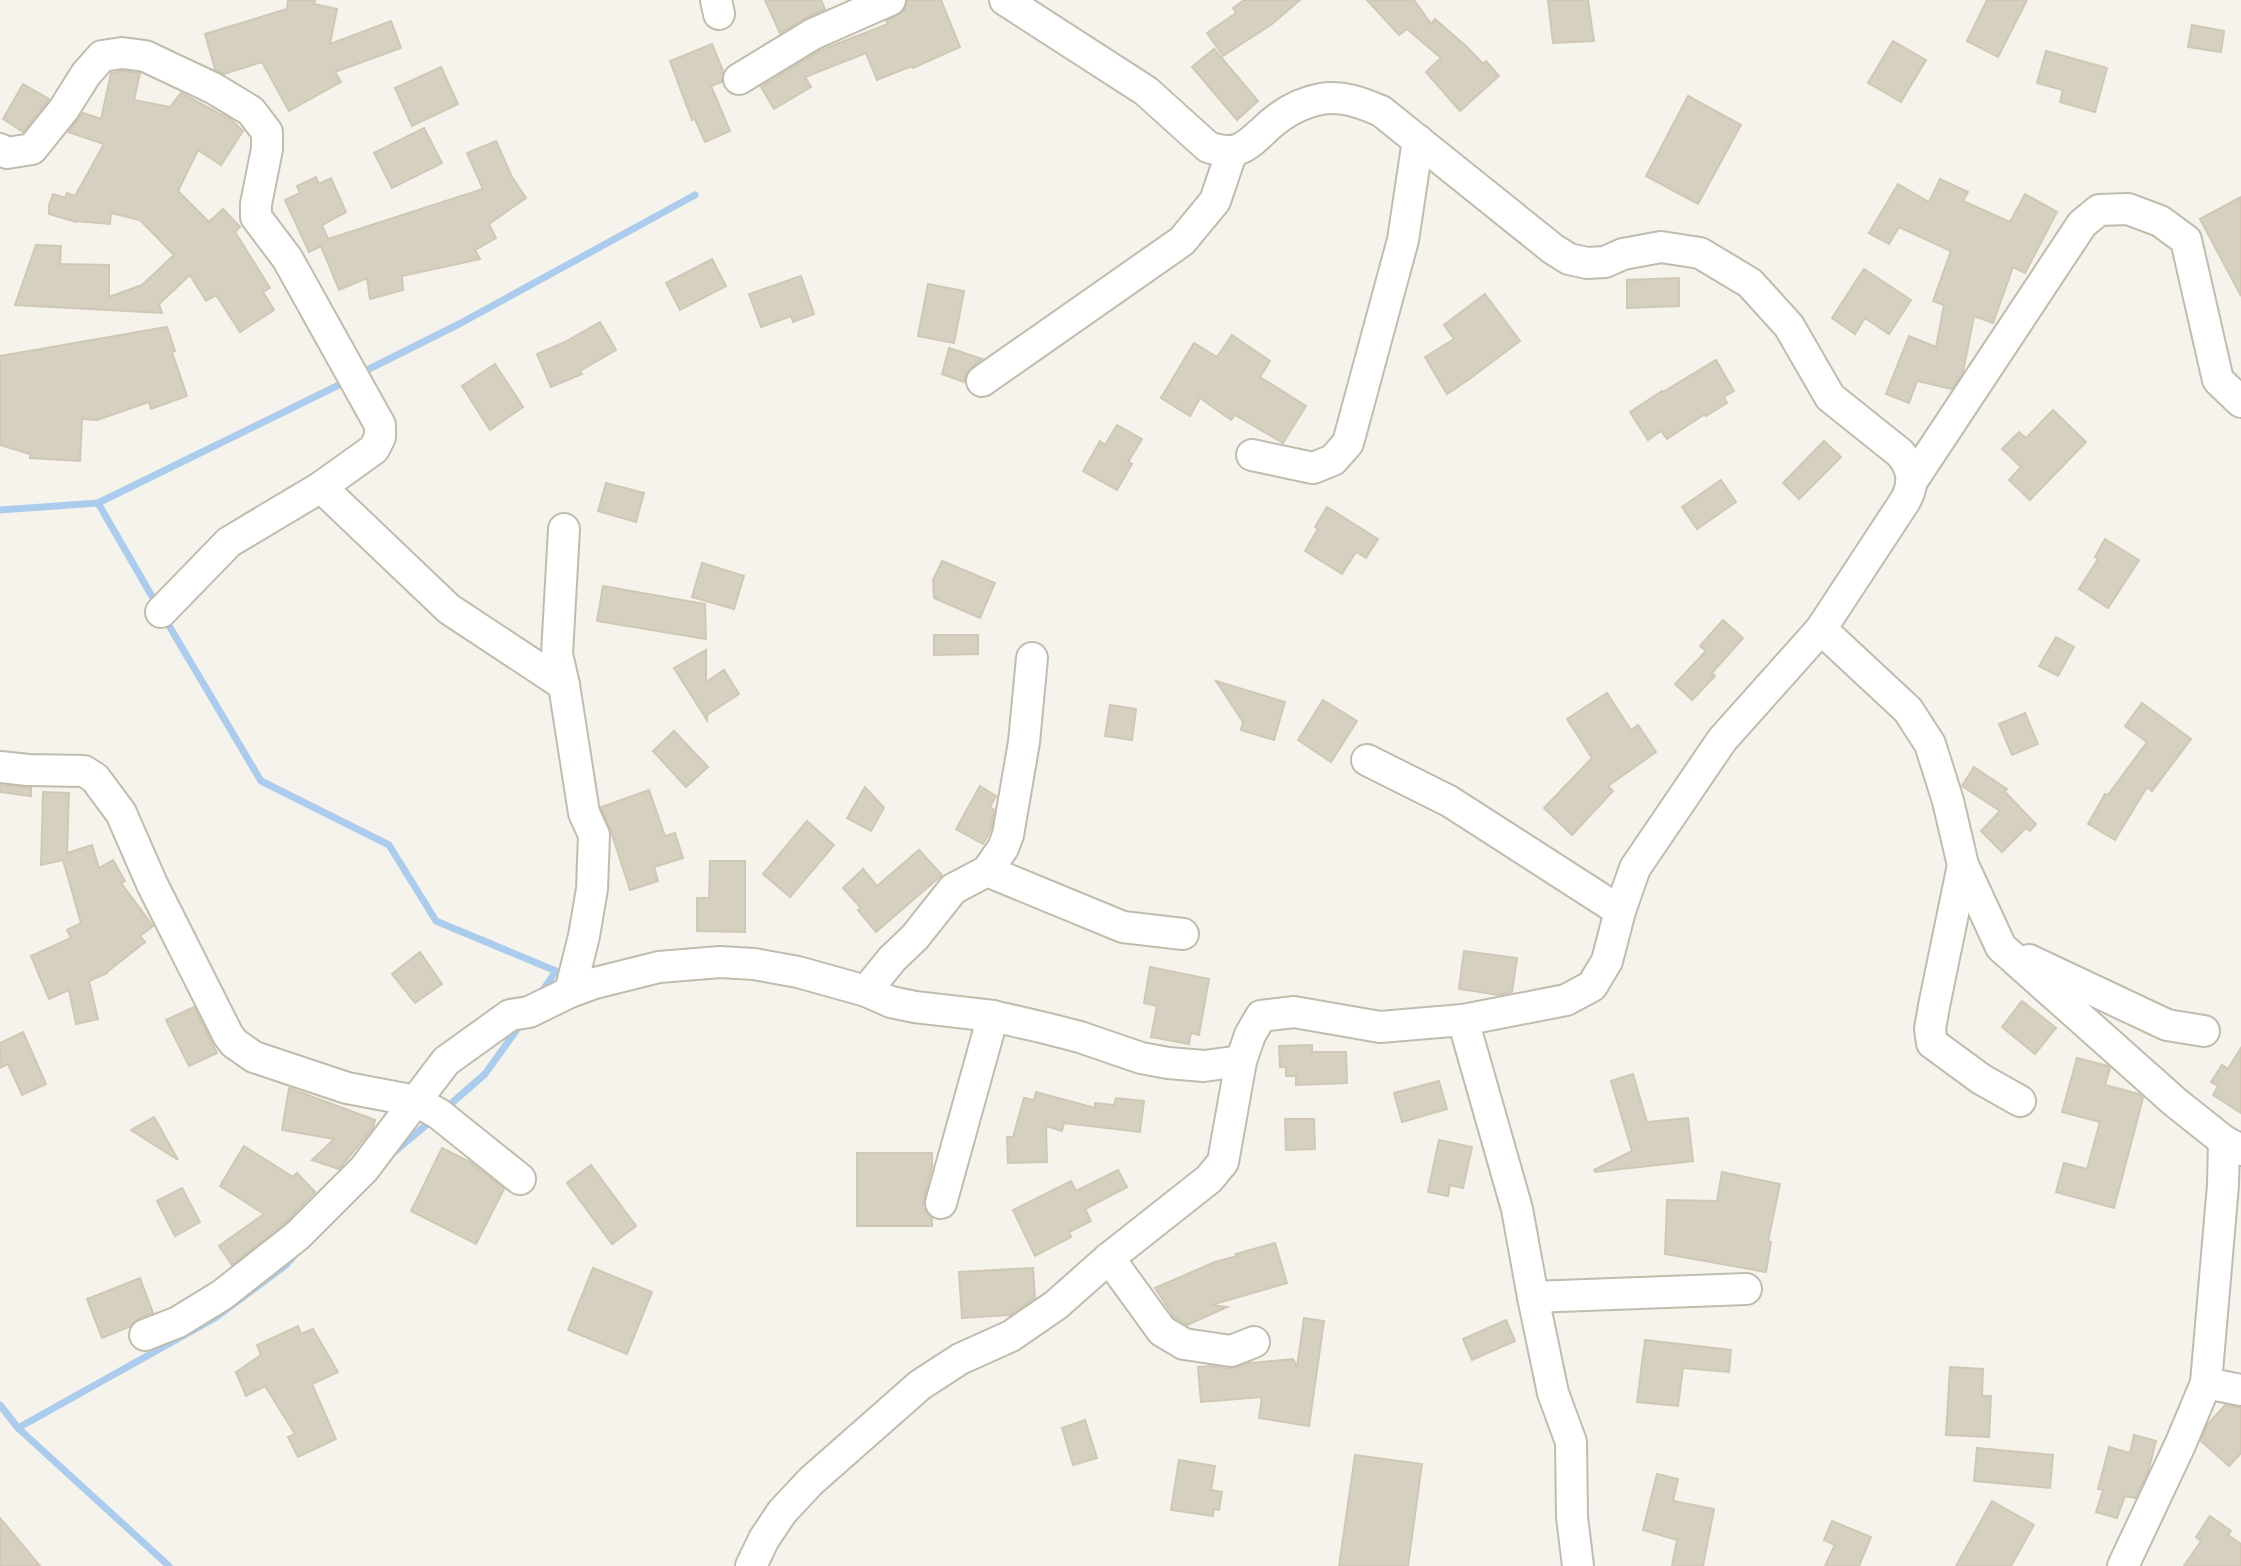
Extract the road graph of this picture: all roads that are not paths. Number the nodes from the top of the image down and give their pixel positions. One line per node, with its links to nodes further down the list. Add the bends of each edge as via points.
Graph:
1 (890, 0): 3 (street, via 813,34)
2 (1005, 0): 6 (street, via 1146,91 1208,147)
3 (739, 79)
4 (1418, 140): 6 (street, via 1381,111 1353,100 1323,98 1293,108 1255,141); 9 (street, via 1403,240 1348,443 1333,460 1313,468); 10 (street, via 1569,259 1605,262 1661,247 1700,253 1750,283 1789,326 1830,397 1900,453)
5 (0, 149): 11 (street, via 32,149 94,65 112,54 145,56 251,111 267,132 256,217 287,258 380,425 374,449)
6 (1232, 151): 7 (street, via 1215,201 1182,241)
7 (982, 381)
8 (2241, 402): 10 (street, via 2218,380 2186,240 2160,221 2128,209 2099,210 2082,224)
9 (1252, 455)
10 (1912, 481): 14 (street, via 1905,501)
11 (321, 487): 13 (street, via 229,542); 16 (street, via 449,609)
12 (564, 529): 16 (street, via 557,654)
13 (161, 612)
14 (1821, 629): 19 (street, via 1908,710 1930,744); 21 (street, via 1722,740 1635,868)
15 (1032, 658): 20 (street, via 1008,835)
16 (564, 685): 25 (street, via 584,813 594,835 592,889)
17 (1367, 760): 21 (street, via 1449,801)
18 (0, 767): 30 (street, via 84,771 95,778 121,813 217,1016 242,1050 347,1088)
19 (1963, 865): 23 (street); 31 (street, via 1934,1006 1932,1043)
20 (987, 871): 22 (street, via 1123,927); 24 (street, via 953,889)
21 (1620, 911): 27 (street, via 1607,961 1586,990 1566,1000)
22 (1183, 934)
23 (2001, 947): 28 (street, via 2167,1025); 32 (street, via 2175,1102)
24 (866, 991): 25 (street, via 798,972 720,962 659,967); 26 (street, via 915,1007)
25 (570, 992): 30 (street, via 510,1015 470,1043 446,1061)
26 (993, 1016): 29 (street, via 1168,1063); 34 (street)
27 (1463, 1020): 29 (street, via 1380,1027 1294,1012 1261,1016); 37 (street, via 1517,1209)
28 (2204, 1031)
29 (1241, 1061): 35 (street, via 1223,1162)
30 (416, 1101): 33 (street); 38 (street, via 364,1169 297,1236 222,1295)
31 (2020, 1101)
32 (2232, 1145): 40 (street, via 2223,1185)
33 (520, 1179)
34 (941, 1203)
35 (1109, 1258): 39 (street, via 1162,1331 1184,1344 1231,1351); 42 (street, via 1011,1336 920,1385 843,1451 782,1512)
36 (1746, 1289): 37 (street)
37 (1533, 1297): 43 (street, via 1553,1393 1571,1442)
38 (145, 1335)
39 (1254, 1342)
40 (2206, 1383): 41 (street); 44 (street)
41 (2241, 1390)
42 (751, 1566)
43 (1578, 1566)
44 (2123, 1566)

